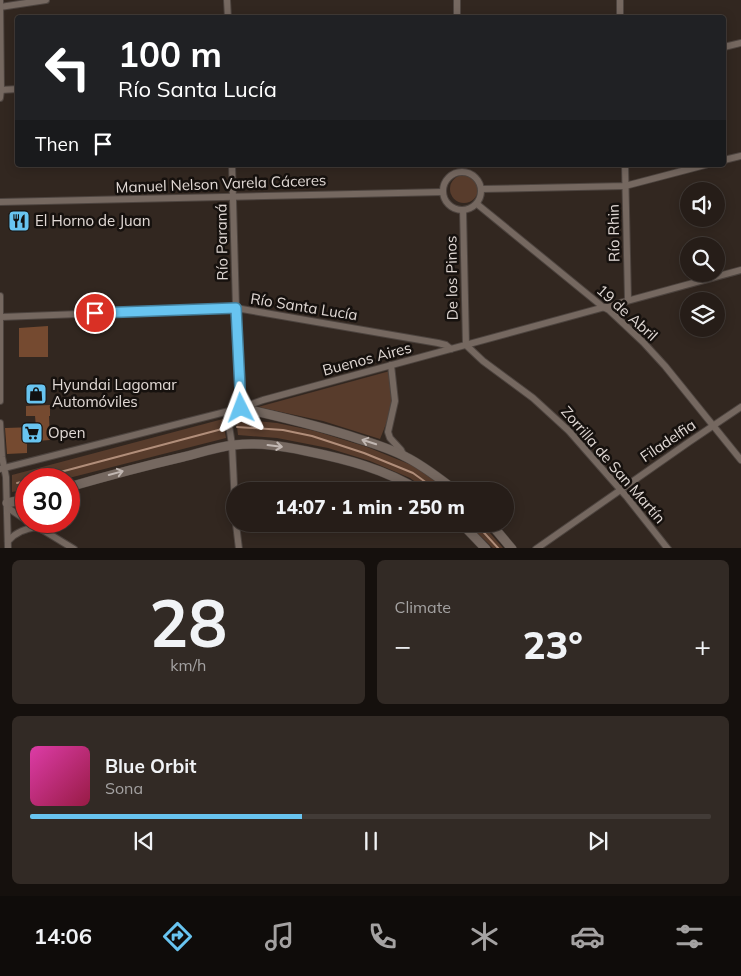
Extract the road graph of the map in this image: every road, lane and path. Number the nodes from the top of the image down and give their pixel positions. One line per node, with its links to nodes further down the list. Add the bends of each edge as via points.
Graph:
1 (0, 0): 6 (street)
2 (46, 0): 6 (street)
3 (227, 0): 7 (street)
4 (457, 0): 8 (street)
5 (620, 0): 9 (street)
6 (0, 7): 13 (street)
7 (228, 15)
8 (457, 15)
9 (620, 15)
10 (741, 43): 11 (street)
11 (726, 47)
12 (15, 89): 13 (street)
13 (1, 90): 14 (street)
14 (0, 98)
15 (741, 156): 16 (street)
16 (726, 160)
17 (232, 167): 24 (street, Río Paraná)
18 (625, 167): 21 (street, Río Rhin)
19 (697, 167): 21 (street)
20 (461, 168): 22 (street, via 477,178); 23 (street, via 450,176)
21 (625, 186): 22 (street); 30 (street, Río Rhin)
22 (481, 189): 26 (street)
23 (443, 192): 24 (street, Manuel Nelson Varela Cáceres); 27 (street, via 447,203)
24 (233, 196): 25 (street, Manuel Nelson Varela Cáceres); 32 (street, Río Paraná)
25 (0, 202)
26 (477, 204): 27 (street); 31 (street, 19 de Abril)
27 (463, 210): 34 (street, De los Pinos)
28 (741, 270): 30 (street, Buenos Aires)
29 (0, 296): 33 (street)
30 (628, 300): 31 (street, Buenos Aires)
31 (603, 307): 34 (street, Buenos Aires); 42 (street, 19 de Abril, via 666,366)
32 (236, 308): 33 (street, Río Santa Lucía); 35 (street, Río Santa Lucía, via 438,343); 39 (street, Río Paraná)
33 (0, 317): 37 (street)
34 (466, 345): 35 (street, Buenos Aires); 51 (street, Zorrilla de San Martín, via 548,411)
35 (451, 349): 36 (street, Buenos Aires)
36 (391, 365): 39 (street, Buenos Aires); 44 (street, via 395,400 388,432)
37 (0, 402)
38 (741, 407): 42 (street, Filadelfia)
39 (241, 408): 40 (street, Buenos Aires); 44 (street, one-way to 39, via 335,430)
40 (227, 412): 43 (street); 46 (street, Buenos Aires)
41 (0, 423): 46 (street)
42 (713, 426): 45 (street, 19 de Abril); 51 (street, Filadelfia)
43 (232, 445): 47 (street); 48 (street, one-way to 48, via 272,445 328,455 376,469); 50 (street, one-way to 43)
44 (404, 456): 49 (street)
45 (741, 460)
46 (2, 469): 53 (street, via 6,477)
47 (234, 482)
48 (404, 482)
49 (444, 482)
50 (80, 484)
51 (620, 490): 66 (street, Filadelfia); 67 (street, Zorrilla de San Martín)
52 (15, 503): 53 (street)
53 (7, 506): 54 (street); 60 (street)
54 (15, 511)
55 (237, 532): 63 (street)
56 (470, 532): 64 (street)
57 (498, 532): 65 (street)
58 (17, 533): 60 (street)
59 (48, 533): 62 (street)
60 (8, 541): 61 (street)
61 (8, 548)
62 (74, 548)
63 (239, 548)
64 (486, 548)
65 (512, 548)
66 (536, 548)
67 (668, 548)

